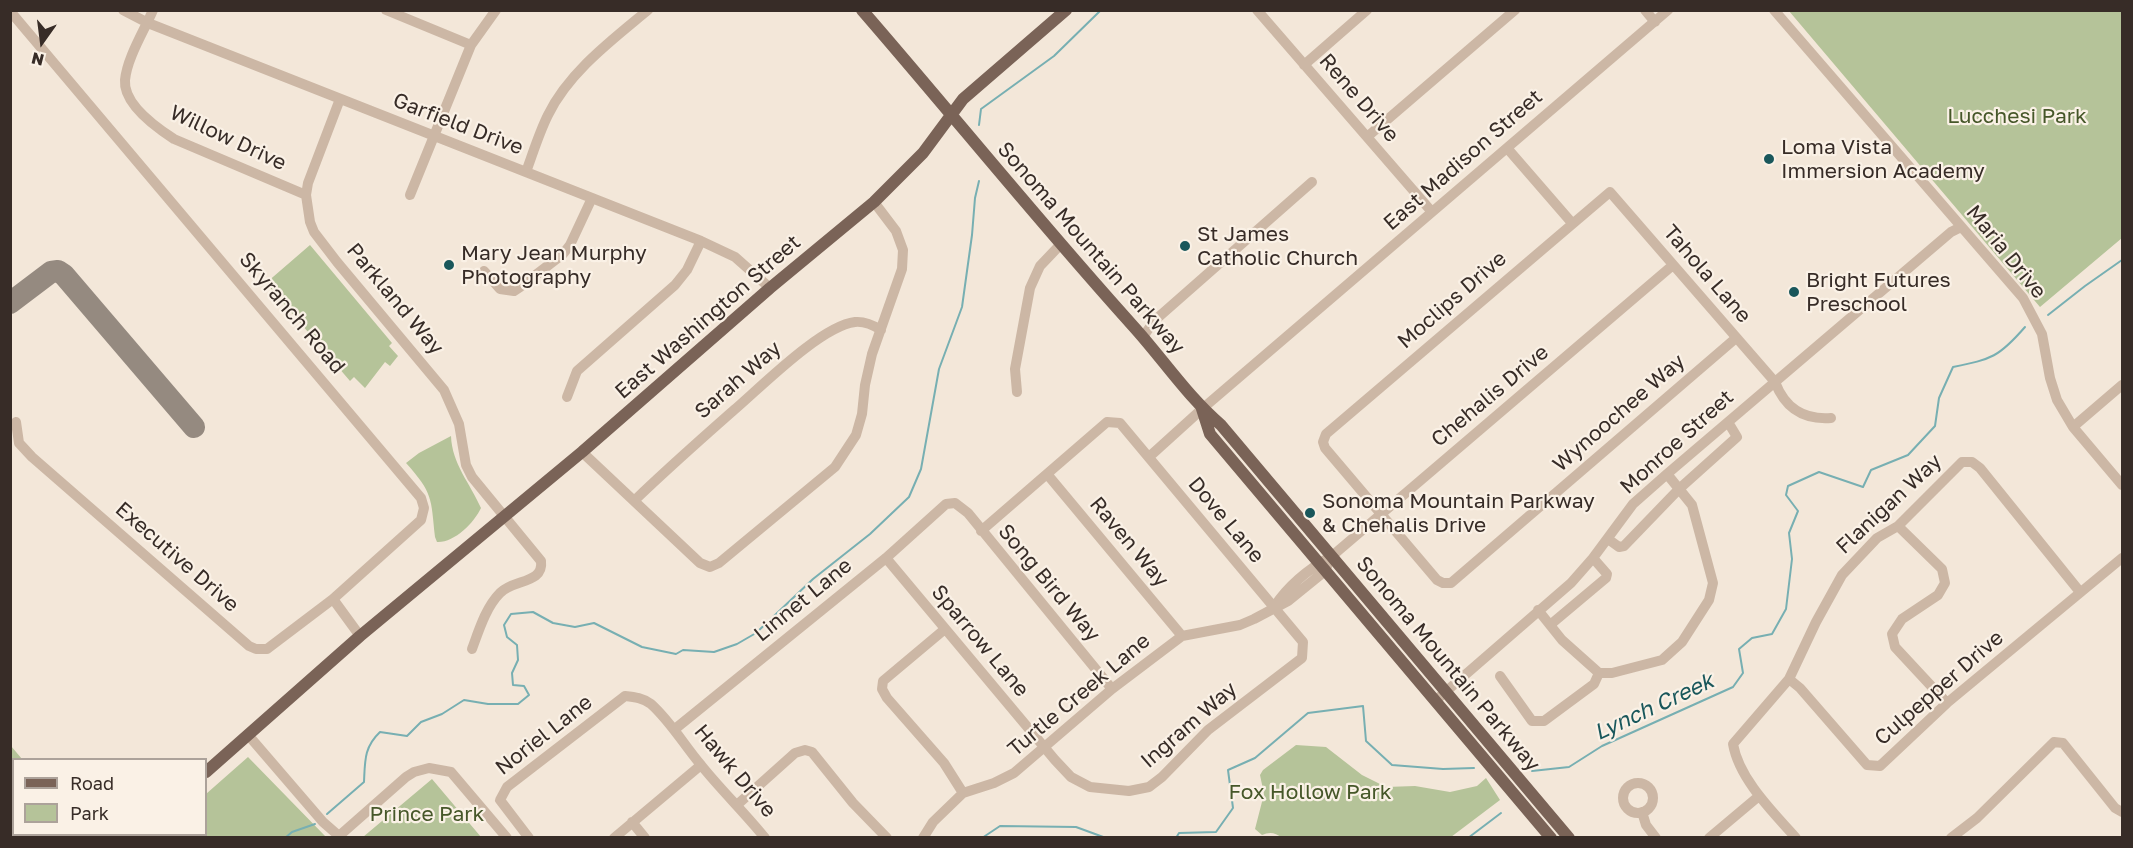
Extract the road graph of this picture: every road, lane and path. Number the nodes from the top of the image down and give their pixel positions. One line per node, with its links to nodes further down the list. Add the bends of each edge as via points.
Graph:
1 (123, 10): 16 (street, Garfield Drive)
2 (153, 10): 16 (street, Willow Drive)
3 (386, 10): 17 (street)
4 (496, 10): 17 (street)
5 (648, 10): 24 (street, via 600,50 567,86 548,114)
6 (862, 10): 20 (main road, Sonoma Mountain Parkway)
7 (1066, 10): 20 (main road, East Washington Street)
8 (1257, 10): 18 (street, Rene Drive)
9 (1367, 10): 18 (street)
10 (1515, 10): 22 (street)
11 (1645, 10): 15 (street)
12 (1668, 10): 15 (street, East Madison Street)
13 (1774, 10): 33 (street, Maria Drive)
14 (10, 12): 70 (street, Skyranch Road, via 421,498 421,520)
15 (1655, 22): 23 (street, East Madison Street)
16 (148, 23): 19 (street, Garfield Drive); 27 (street, Willow Drive, via 125,80 125,89 142,113 155,127 174,138)
17 (471, 45): 21 (street)
18 (1304, 65): 22 (street, Rene Drive)
19 (340, 99): 21 (street, Garfield Drive); 27 (street, Parkland Way, via 312,168)
20 (951, 113): 30 (main road, East Washington Street, via 923,153); 35 (main road, Sonoma Mountain Parkway)
21 (434, 136): 24 (street, Garfield Drive); 28 (street)
22 (1367, 137): 31 (street, Rene Drive)
23 (1507, 148): 31 (street, East Madison Street); 32 (street)
24 (525, 171): 29 (street, Garfield Drive)
25 (1312, 182): 40 (street, via 1154,321)
26 (1610, 192): 32 (street, Moclips Drive); 36 (street, Tahola Lane)
27 (306, 195): 60 (street, Parkland Way, via 314,232 444,390 459,424 469,471)
28 (410, 195)
29 (592, 198): 34 (street, Garfield Drive); 37 (street, via 570,245 520,287 514,291 500,290)
30 (874, 202): 38 (main road, East Washington Street); 39 (street, via 896,231 903,250 898,285)
31 (1432, 212): 46 (street, East Madison Street)
32 (1572, 223): 59 (street, Moclips Drive, via 1326,434 1325,448)
33 (1961, 227): 42 (street, Monroe Street); 50 (street, Maria Drive, via 2030,309 2042,334 2057,400)
34 (701, 241): 38 (street, Garfield Drive, via 735,257); 45 (street, via 675,285 577,371)
35 (1060, 245): 40 (main road, Sonoma Mountain Parkway); 44 (street, via 1041,266 1030,288 1015,369)
36 (1673, 265): 41 (street, Tahola Lane); 59 (street, Chehalis Drive)
37 (484, 271)
38 (770, 288): 51 (main road, East Washington Street)
39 (881, 330): 57 (street, Sarah Way, via 870,323 855,322 812,343 684,452); 57 (street, via 865,384 862,414 846,453 719,564 710,567 700,562)
40 (1143, 337): 46 (main road, Sonoma Mountain Parkway)
41 (1736, 338): 42 (street, Tahola Lane); 59 (street, Wynoochee Way, via 1451,583 1437,580)
42 (1775, 382): 47 (street, Tahola Lane, via 1779,393 1796,411 1807,417); 49 (street, Monroe Street)
43 (2122, 385): 50 (street)
44 (1017, 392)
45 (567, 397)
46 (1202, 409): 52 (street); 64 (main road, Sonoma Mountain Parkway, via 1221,425); 68 (main road, Sonoma Mountain Parkway, via 1210,434)
47 (1831, 418)
48 (16, 422): 70 (street, Executive Drive, via 19,443 32,457 249,646 267,649)
49 (1728, 422): 54 (street, Monroe Street); 56 (street, via 1737,437)
50 (2073, 427): 55 (street, Maria Drive)
51 (582, 452): 57 (street); 60 (main road, East Washington Street)
52 (1149, 457): 53 (street, via 1120,423 1107,422); 71 (street, Dove Lane)
53 (1047, 474): 62 (street); 76 (street, Raven Way)
54 (1667, 474): 56 (street); 63 (street, Monroe Street, via 1634,504)
55 (2122, 485)
56 (1679, 489): 63 (street, via 1624,546 1618,547); 78 (street, via 1692,505 1702,538 1713,583 1709,600 1682,642 1662,660)
57 (635, 500)
58 (955, 503): 62 (street, Song Bird Way); 65 (street, Linnet Lane, via 946,504)
59 (1382, 514): 64 (street, Chehalis Drive)
60 (504, 517): 75 (main road, East Washington Street); 77 (street, Parkland Way, via 541,561 542,570 500,592)
61 (1898, 526): 69 (street, Flanigan Way, via 1962,462 1972,462); 80 (street, Flanigan Way, via 1877,538 1842,575); 85 (street, via 1942,569 1945,583 1938,595 1902,619 1892,634 1895,647)
62 (981, 531): 81 (street, Song Bird Way)
63 (1608, 539): 66 (street, Monroe Street)
64 (1332, 556): 68 (street, Turtle Creek Lane); 82 (main road, Sonoma Mountain Parkway)
65 (886, 558): 74 (street, Sparrow Lane); 86 (street, Linnet Lane)
66 (1593, 558): 72 (street, Monroe Street); 73 (street, via 1605,570 1606,578)
67 (2122, 558): 69 (street, Culpepper Drive)
68 (1322, 567): 71 (street, Turtle Creek Lane, via 1283,594); 84 (main road, Sonoma Mountain Parkway)
69 (2080, 592): 85 (street, Culpepper Drive)
70 (333, 599): 75 (street)
71 (1274, 607): 76 (street, Turtle Creek Lane, via 1240,625); 88 (street, Ingram Way, via 1303,642 1302,658 1208,730 1149,787 1129,791 1090,787 1071,777)
72 (1538, 610): 73 (street); 82 (street, Monroe Street)
73 (1550, 625): 78 (street)
74 (945, 629): 88 (street, Sparrow Lane); 91 (street, via 883,681 882,689 944,763)
75 (360, 636): 87 (main road, East Washington Street)
76 (1182, 636): 81 (street, Turtle Creek Lane)
77 (471, 649)
78 (1599, 673): 79 (street, via 1594,684 1538,722 1532,721)
79 (1500, 676)
80 (1789, 680): 85 (street, Culpepper Drive, via 1867,765 1880,766); 92 (street, Flanigan Way, via 1733,744 1735,756)
81 (1112, 690): 88 (street, Turtle Creek Lane)
82 (1446, 691): 84 (street, Monroe Street); 105 (main road, Sonoma Mountain Parkway)
83 (625, 696): 86 (street, Hawk Drive, via 651,704); 98 (street, Noriel Lane, via 501,795 504,807)
84 (1435, 701): 104 (main road, Sonoma Mountain Parkway)
85 (1947, 703)
86 (675, 729): 89 (street, Hawk Drive)
87 (249, 736): 90 (main road, East Washington Street); 97 (street, via 339,836 406,777 429,768 451,772)
88 (1045, 748): 91 (street, Turtle Creek Lane, via 1014,773)
89 (701, 765): 93 (street, Hawk Drive); 96 (street)
90 (207, 771)
91 (963, 794): 103 (street, Turtle Creek Lane)
92 (1759, 796): 107 (street); 108 (street)
93 (738, 804): 101 (street, Hawk Drive); 102 (street, via 795,753 805,750 812,752)
94 (1642, 812): 106 (street)
95 (2122, 812): 109 (street, via 2063,743 2054,742 1977,818)
96 (632, 822): 99 (street); 100 (street)
97 (507, 837)
98 (529, 837)
99 (614, 837)
100 (645, 837)
101 (765, 837)
102 (887, 837)
103 (923, 837)
104 (1551, 837)
105 (1569, 837)
106 (1656, 837)
107 (1709, 837)
108 (1796, 837)
109 (1951, 837)

